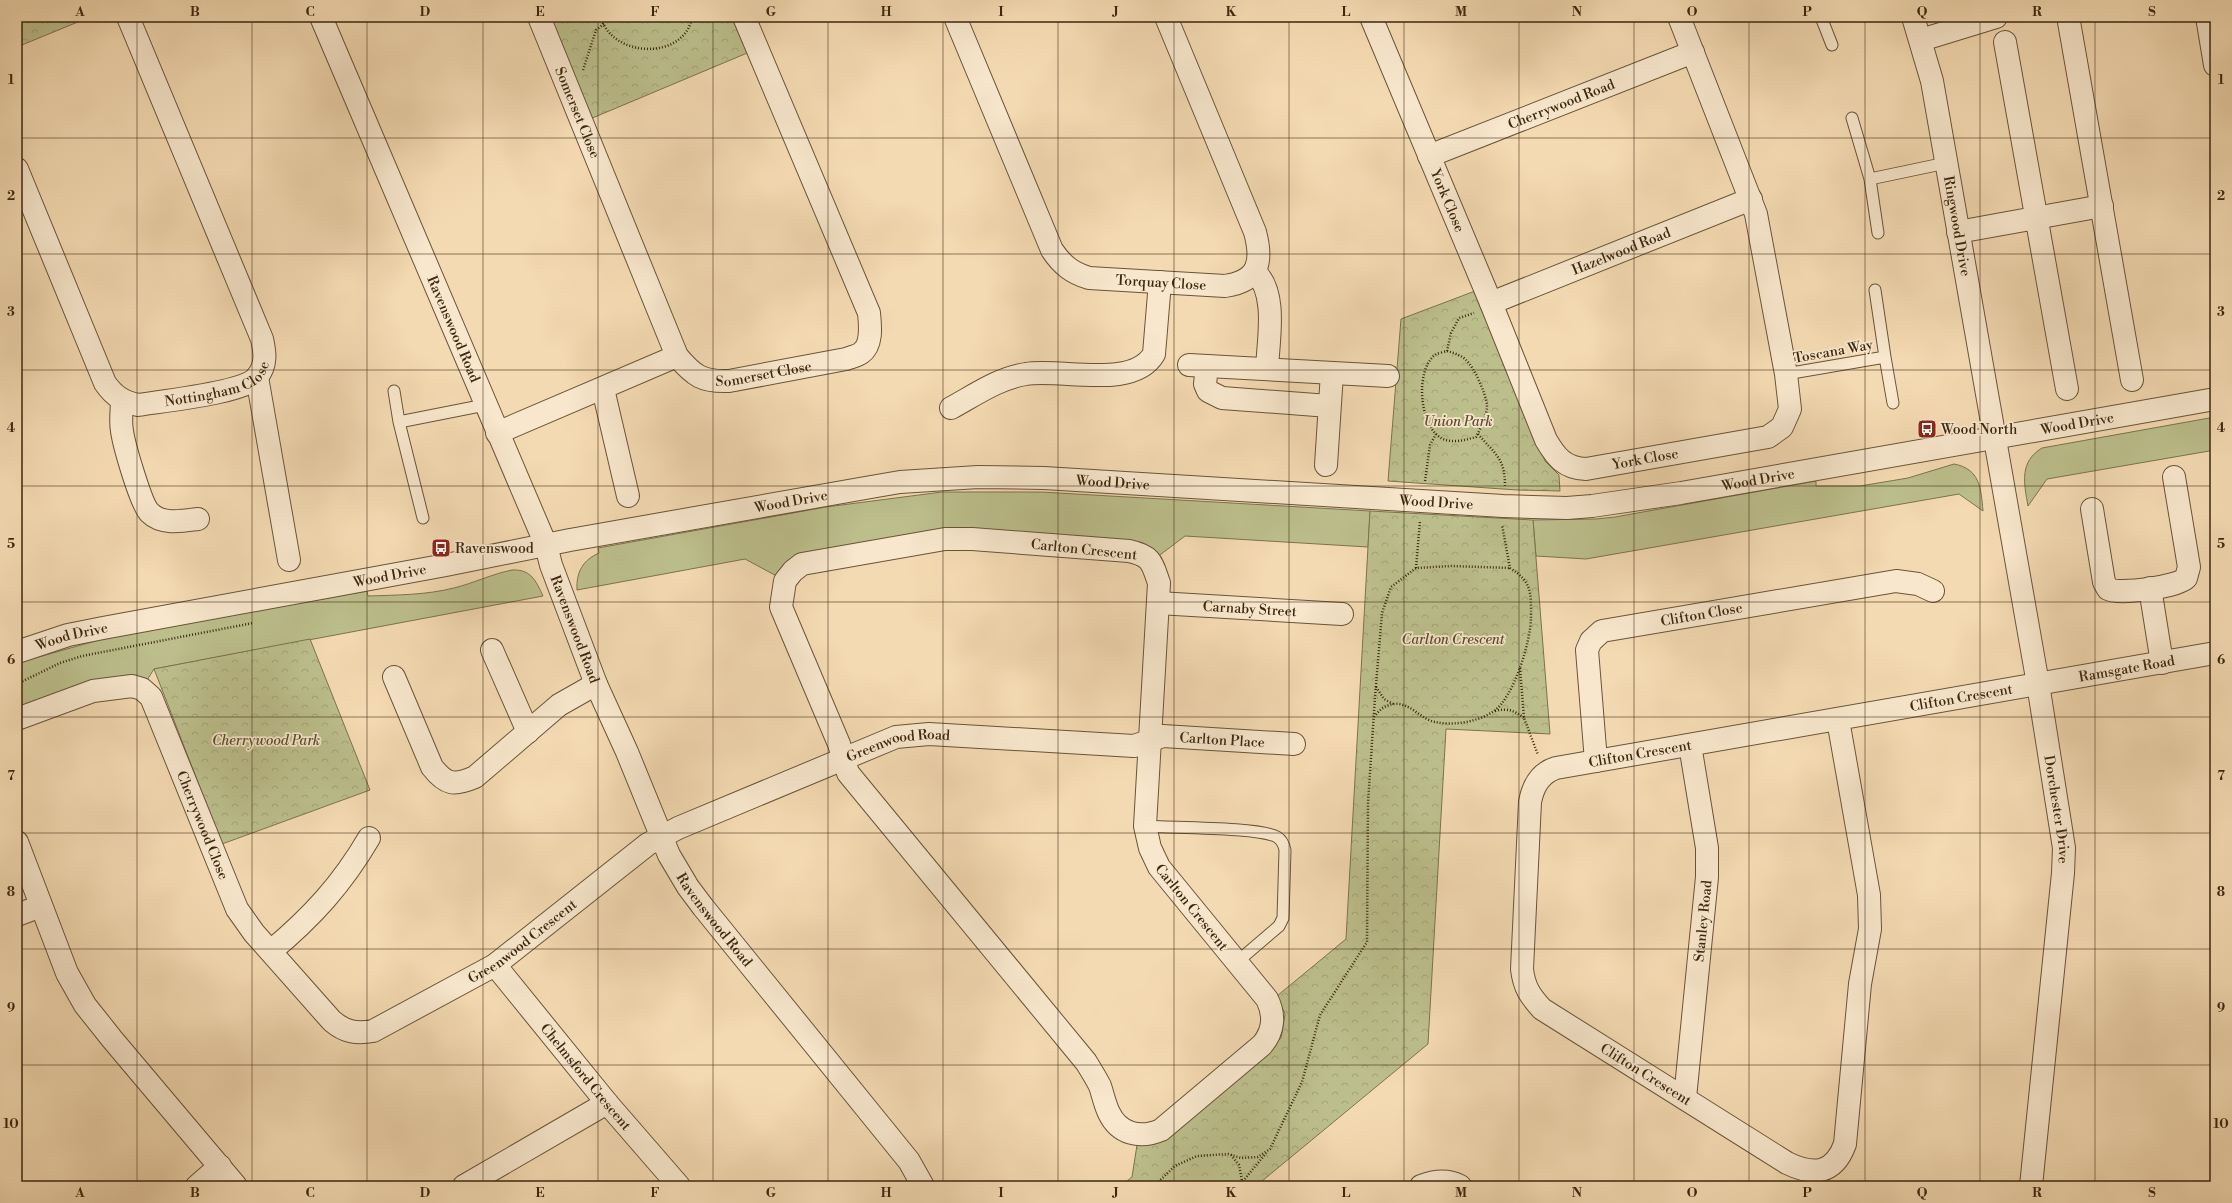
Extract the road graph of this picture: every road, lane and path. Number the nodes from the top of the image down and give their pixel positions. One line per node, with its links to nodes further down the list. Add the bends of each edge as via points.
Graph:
1 (128, 17): 44 (street, Nottingham Close, via 262,338 264,364)
2 (321, 17): 52 (street, Ravenswood Road)
3 (539, 17): 22 (street, Somerset Close)
4 (601, 17): 16 (path)
5 (692, 17): 16 (path, via 682,35 664,47 656,49 626,45 612,36)
6 (744, 17): 38 (street, Somerset Close, via 869,313 869,336 866,348 846,359 729,381 700,378)
7 (955, 17): 34 (street, Torquay Close, via 1059,262 1073,272 1089,278)
8 (1166, 17): 33 (street, via 1255,232 1260,253)
9 (1371, 17): 24 (street, York Close)
10 (1680, 17): 20 (street, York Close)
11 (1821, 17): 19 (lane)
12 (1913, 17): 17 (street, Ringwood Drive)
13 (1996, 17): 17 (street)
14 (2207, 17): 21 (street)
15 (2069, 22): 29 (street)
16 (604, 24): 22 (path, via 596,30 586,65 579,78)
17 (1921, 40): 25 (street, Ringwood Drive, via 1932,81)
18 (2005, 42): 30 (street)
19 (1832, 45)
20 (1693, 52): 24 (street, Cherrywood Road); 28 (street, York Close)
21 (2215, 65)
22 (568, 87): 38 (street, Somerset Close)
23 (1852, 118): 27 (lane)
24 (1429, 156): 36 (street, York Close)
25 (1946, 163): 27 (lane); 31 (street, Ringwood Drive)
26 (17, 169): 50 (street, Nottingham Close, via 105,383 112,394)
27 (1870, 179): 32 (lane)
28 (1752, 200): 36 (street, Hazelwood Road); 42 (street, York Close)
29 (2102, 206): 30 (street); 45 (street)
30 (2036, 218): 31 (street); 47 (street)
31 (1958, 232): 59 (street, Ringwood Drive)
32 (1878, 233)
33 (1255, 272): 34 (street, Torquay Close, via 1245,281 1225,286); 40 (street, via 1264,284 1270,303)
34 (1160, 282): 54 (street, via 1156,345 1154,354 1144,366 1126,372 1106,374 1027,374 990,386)
35 (1875, 290): 39 (lane, Toscana Way)
36 (1491, 303): 37 (path, via 1481,306 1471,315 1459,318 1451,333); 42 (street, York Close, via 1546,440 1557,458 1575,469 1768,437 1782,426 1790,409)
37 (1447, 351): 57 (path, via 1435,355 1424,371 1422,393 1425,416); 58 (path, via 1459,354 1468,361 1479,380 1487,404 1484,421)
38 (677, 356): 46 (street)
39 (1885, 357): 42 (lane, Toscana Way); 51 (lane, Toscana Way)
40 (1268, 369): 41 (street); 53 (street, via 1198,365 1208,391 1222,398)
41 (1332, 373): 43 (street); 53 (street)
42 (1786, 374)
43 (1388, 376)
44 (257, 377): 50 (street, Nottingham Close, via 242,386 199,395 138,405); 71 (street)
45 (2132, 380)
46 (603, 389): 56 (street); 64 (street)
47 (2067, 389)
48 (394, 391): 55 (lane)
49 (2215, 399): 59 (street, Wood Drive)
50 (122, 400): 68 (street, via 122,431 142,500 150,513 160,519)
51 (1892, 403)
52 (485, 405): 55 (lane); 56 (street, Ravenswood Road)
53 (1329, 406): 60 (street)
54 (951, 408)
55 (399, 422): 67 (lane)
56 (498, 434): 70 (street, Ravenswood Road)
57 (1436, 434): 58 (path, via 1442,438 1461,441 1476,437); 62 (path, via 1430,445)
58 (1478, 434): 63 (path, via 1502,461 1505,470)
59 (1993, 436): 70 (street, Wood Drive, via 1666,495 1573,508 1044,478 978,477 871,487); 87 (street, Dorchester Drive)
60 (1326, 466)
61 (2174, 476): 74 (street, via 2188,573 2178,584)
62 (1424, 486)
63 (1504, 491)
64 (628, 496)
65 (2092, 509): 74 (street, via 2105,586 2119,593)
66 (1421, 516): 72 (path)
67 (423, 518)
68 (198, 519)
69 (1502, 523): 73 (path)
70 (546, 545): 80 (street, Wood Drive, via 91,630); 86 (street, Ravenswood Road, via 551,566)
71 (289, 560)
72 (1416, 568): 73 (path); 88 (path, via 1391,587 1382,613)
73 (1510, 568): 83 (path, via 1523,576 1531,594 1531,629)
74 (2150, 588): 82 (street)
75 (1933, 591): 100 (street, Clifton Close, via 1918,584 1896,581 1602,631 1591,640 1587,650)
76 (1158, 603): 77 (street, Carnaby Street); 96 (street, Carlton Crescent); 99 (street, Carlton Crescent, via 1159,583 1152,562 1143,554 1129,550 945,539 802,564 792,571 785,581 781,607)
77 (1342, 614)
78 (256, 623): 85 (path, via 82,656 60,663)
79 (492, 650): 95 (street)
80 (17, 652)
81 (2215, 653): 82 (street, Ramsgate Road)
82 (2162, 663): 87 (street, Ramsgate Road)
83 (1520, 668): 90 (path, via 1513,687); 92 (path)
84 (394, 678): 95 (street, via 432,767 441,779 452,783 464,782 475,777)
85 (17, 684)
86 (596, 684): 95 (street, via 559,705); 103 (street, Ravenswood Road, via 628,752)
87 (2038, 684): 94 (street, Clifton Crescent); 127 (street, Dorchester Drive, via 2064,848)
88 (1376, 686): 89 (path, via 1384,699); 91 (path)
89 (1393, 704): 90 (path, via 1406,705 1434,722 1457,723 1474,720); 91 (path, via 1381,708)
90 (1494, 711): 92 (path, via 1506,708 1518,712)
91 (1374, 717): 114 (path, via 1368,803 1367,942 1320,1015 1302,1082)
92 (1524, 718): 101 (path, via 1533,747)
93 (17, 719): 108 (street, Cherrywood Close, via 93,691 132,686 142,689 151,697 237,909)
94 (1838, 720): 98 (street, Clifton Crescent); 112 (street, Clifton Crescent, via 1869,896 1870,929 1860,984 1845,1144 1835,1162 1820,1171 1804,1171 1787,1164)
95 (528, 732)
96 (1150, 740): 97 (street, Carlton Place, via 1163,736); 99 (street, Greenwood Road, via 1134,746 913,734 896,737); 102 (street, Carlton Crescent)
97 (1294, 744)
98 (1690, 745): 100 (street, Clifton Crescent); 112 (street, Stanley Road, via 1707,848 1707,877)
99 (843, 758): 103 (street, Greenwood Road, via 678,828); 109 (street, Carlton Crescent, via 848,773 1086,1062 1099,1085 1112,1119 1126,1132 1144,1136 1161,1130 1267,1039 1272,1025 1271,1007)
100 (1596, 761): 101 (street, Clifton Crescent)
101 (1547, 771): 112 (street, Clifton Crescent, via 1532,789 1530,802 1523,982 1528,993 1542,1009)
102 (1145, 826): 109 (street, Carlton Crescent, via 1158,867); 109 (lane, via 1260,833 1279,838 1286,850 1281,922)
103 (663, 837): 110 (street, Greenwood Crescent, via 648,844); 122 (street, Ravenswood Road, via 669,854 688,887 909,1161)
104 (369, 838): 108 (street, via 330,896 303,925)
105 (17, 842): 106 (street)
106 (41, 906): 107 (street); 116 (street, via 67,973 85,1005)
107 (17, 915)
108 (271, 951): 111 (street, Cherrywood Close, via 340,1028 356,1033)
109 (1237, 962)
110 (495, 965): 111 (street, Greenwood Crescent); 113 (street, Chelmsford Crescent)
111 (373, 1031)
112 (1685, 1098)
113 (607, 1103): 120 (street); 121 (street, Chelmsford Crescent)
114 (1270, 1149): 115 (path, via 1258,1157 1241,1158); 117 (path)
115 (1231, 1154): 117 (path, via 1239,1165); 123 (path, via 1197,1156 1175,1166)
116 (220, 1166): 118 (street); 119 (street)
117 (1242, 1181): 124 (path)
118 (197, 1186)
119 (236, 1186)
120 (464, 1186)
121 (679, 1186)
122 (923, 1186)
123 (1154, 1186)
124 (1239, 1186)
125 (1421, 1186): 126 (street, via 1437,1181)
126 (1460, 1186)
127 (2031, 1186)

